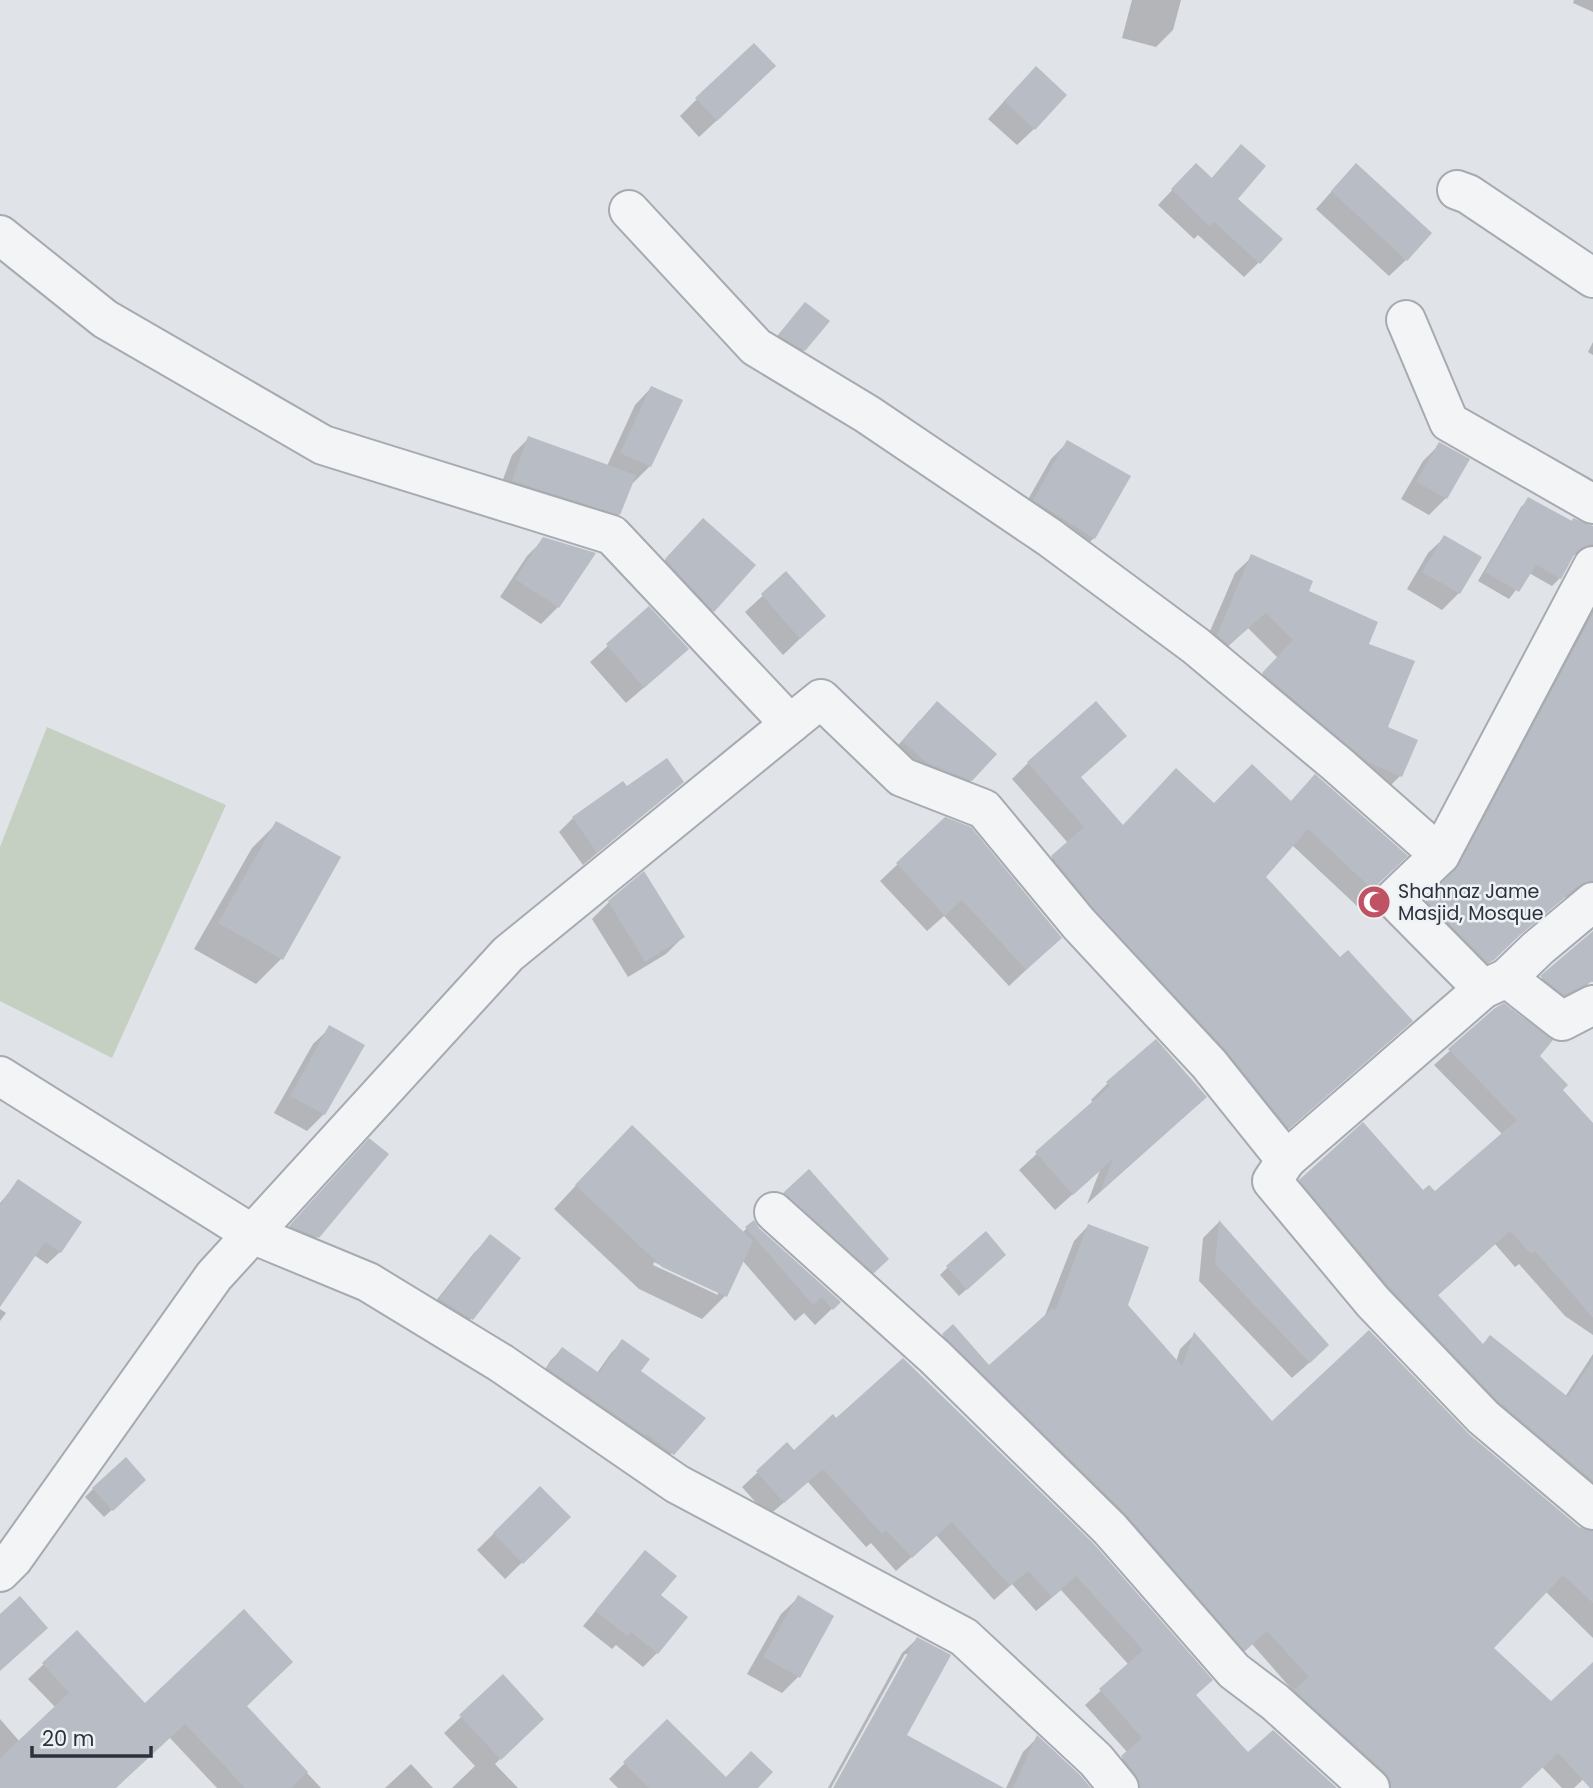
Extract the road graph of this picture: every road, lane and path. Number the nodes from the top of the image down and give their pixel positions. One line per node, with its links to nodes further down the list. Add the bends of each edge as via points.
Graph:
1 (1457, 190): 4 (street)
2 (629, 210): 9 (street, via 756,347 867,414 1060,545 1196,646)
3 (0, 235): 8 (street, via 104,320 323,445 612,535)
4 (1593, 278)
5 (1405, 320): 6 (street, via 1449,422)
6 (1593, 504)
7 (1593, 566): 9 (street)
8 (790, 724): 14 (street, via 821,699 902,777 984,809 1079,924 1209,1064); 16 (street, via 508,954)
9 (1440, 855): 11 (street, via 1394,899)
10 (1593, 902): 11 (street)
11 (1495, 984): 12 (street, via 1562,1021); 14 (street)
12 (1593, 1005)
13 (0, 1076): 16 (street)
14 (1286, 1160): 17 (street, via 1272,1181 1373,1302 1483,1417)
15 (774, 1212): 20 (street, via 936,1357 1110,1529 1234,1671)
16 (252, 1234): 18 (street, via 214,1276); 19 (street, via 368,1282 501,1363 677,1484 964,1637 1096,1760)
17 (1593, 1510)
18 (0, 1572)
19 (1119, 1788)
20 (1370, 1788)

